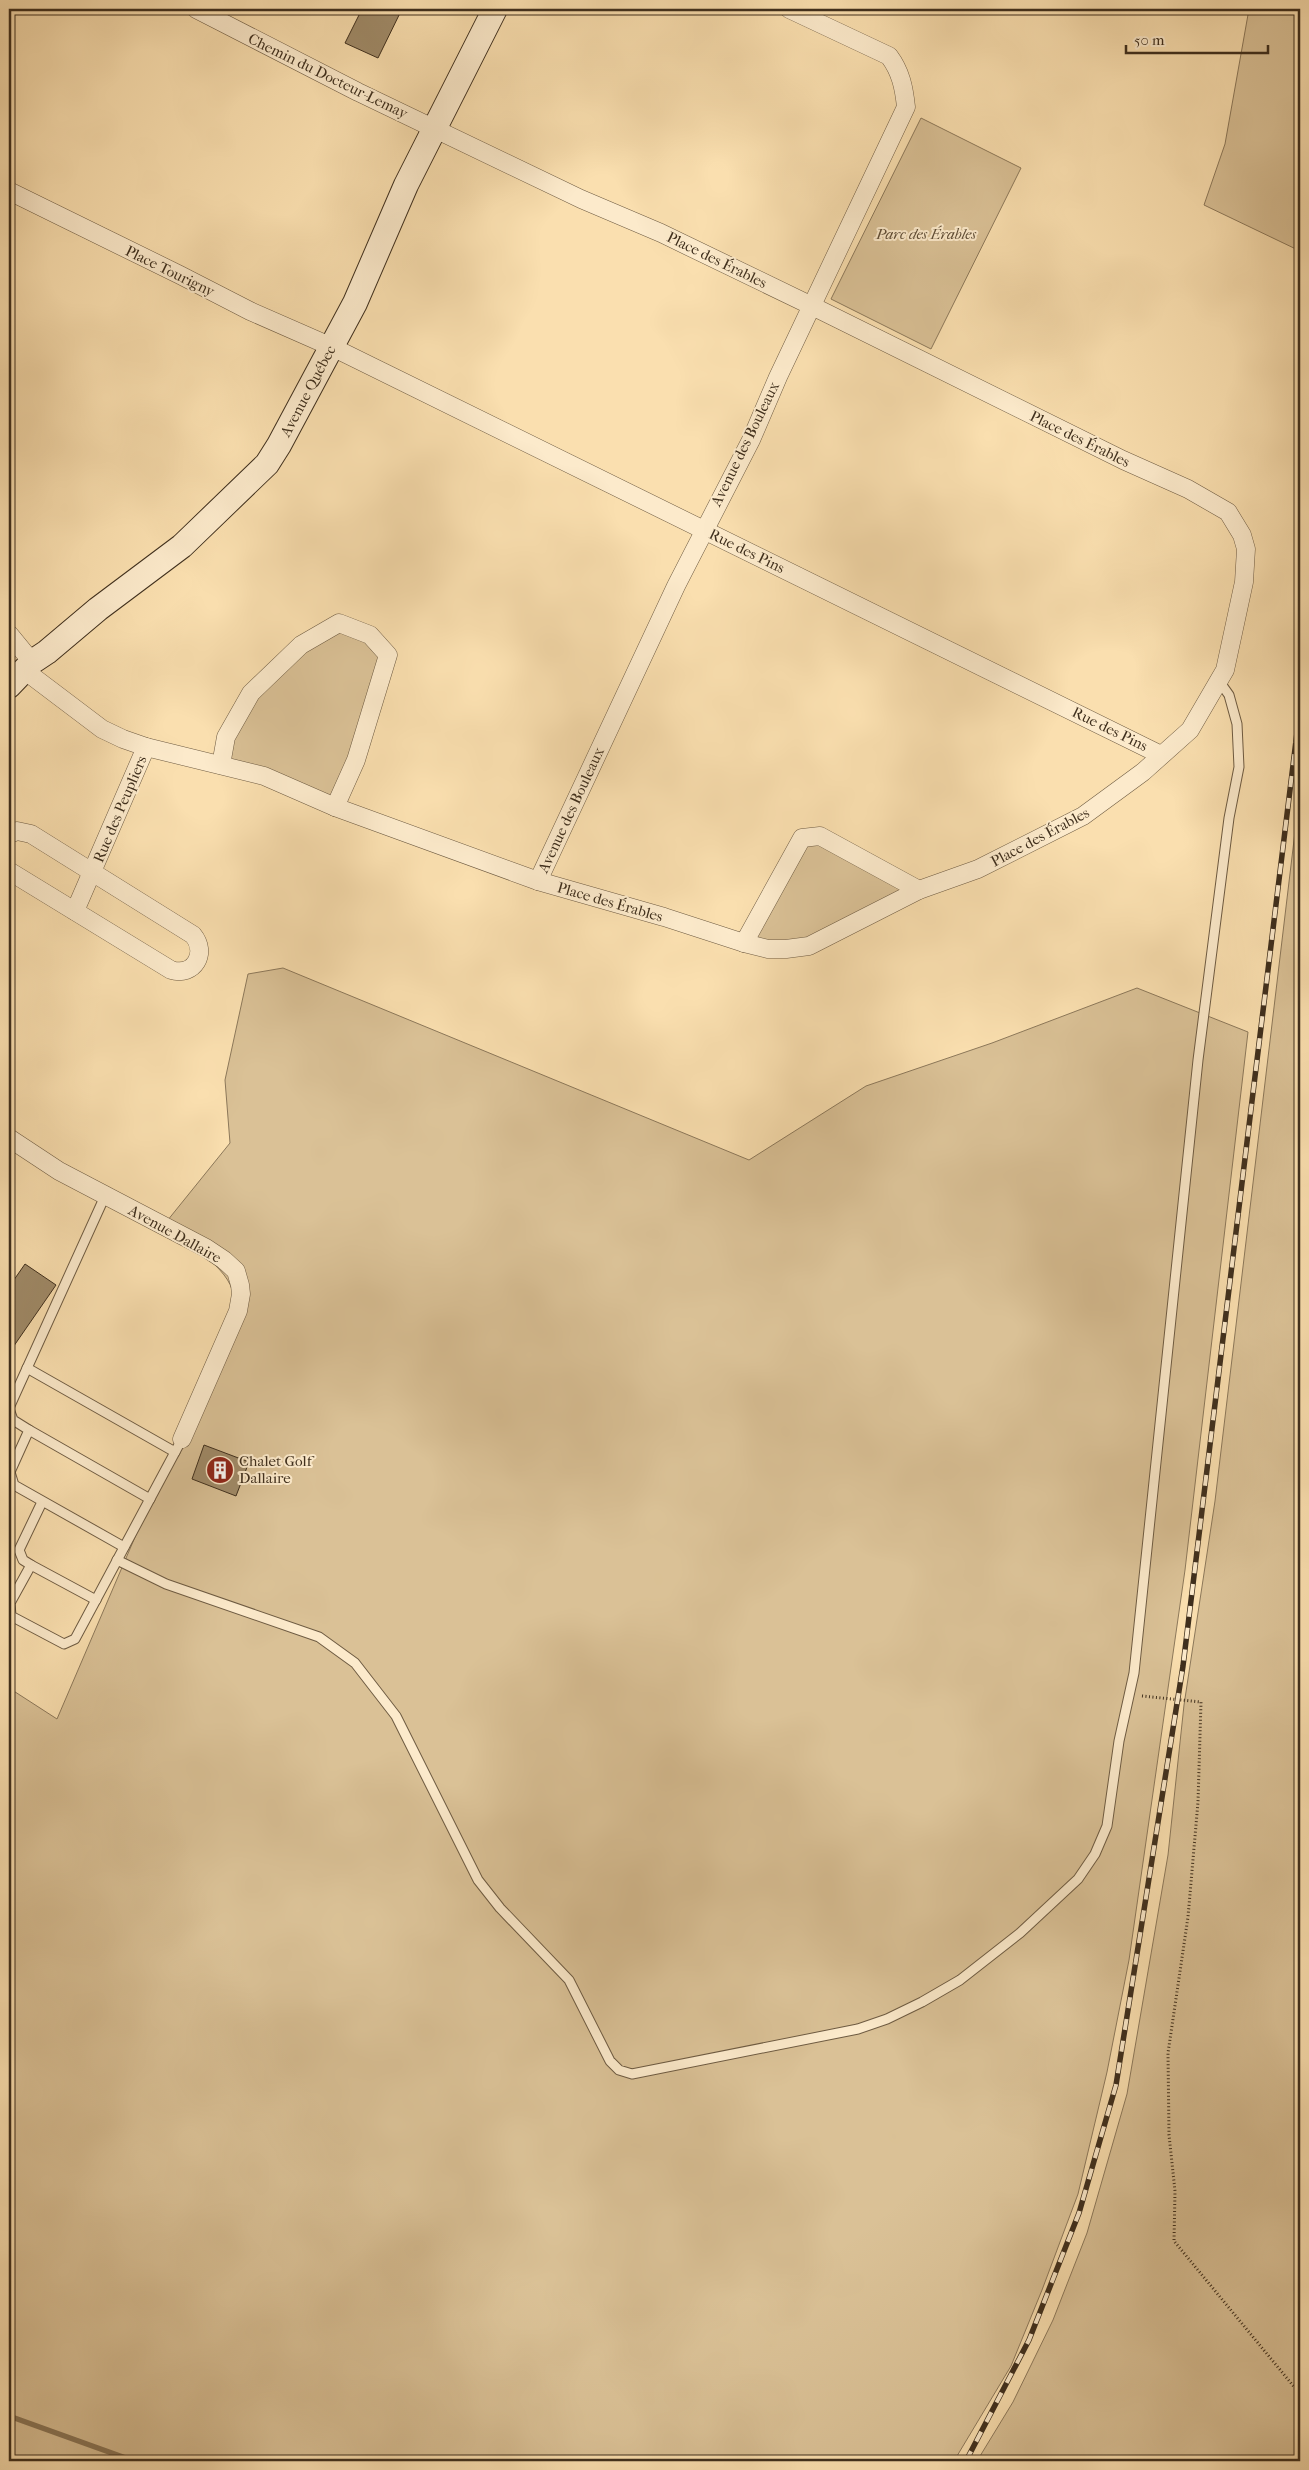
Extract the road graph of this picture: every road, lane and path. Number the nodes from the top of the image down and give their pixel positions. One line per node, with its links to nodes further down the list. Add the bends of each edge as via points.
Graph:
1 (196, 9): 4 (street, Chemin du Docteur-Lemay)
2 (495, 9): 4 (street, Avenue Québec)
3 (789, 9): 6 (street, Avenue des Bouleaux, via 889,56 898,68 906,108)
4 (434, 128): 6 (street, Place des Érables); 7 (street, Avenue Québec)
5 (9, 191): 7 (street, Place Tourigny, via 250,311)
6 (812, 306): 8 (street, Avenue des Bouleaux, via 751,440); 11 (street, Place des Érables, via 1188,489 1228,512 1244,542 1244,582 1225,670)
7 (332, 347): 8 (street, Rue des Pins); 10 (street, Avenue Québec, via 267,464 182,546)
8 (705, 530): 13 (street, Rue des Pins); 19 (street, Avenue des Bouleaux)
9 (9, 634): 10 (street)
10 (22, 672): 12 (street, Place des Érables, via 102,729)
11 (1219, 681): 13 (street, Place des Érables, via 1190,730); 35 (lane, via 1230,695 1237,724 1240,767 1229,818 1198,1060 1134,1673)
12 (146, 747): 14 (street, Place des Érables); 18 (street, Rue des Peupliers)
13 (1161, 755): 20 (street, Place des Érables, via 1083,816 978,869)
14 (221, 765): 15 (street, Place des Érables, via 264,776); 15 (street, via 226,737 251,692 301,645 339,623 370,635 388,655 356,760)
15 (335, 806): 19 (street, Place des Érables)
16 (9, 834): 18 (street, Rue des Peupliers, via 17,831 31,834)
17 (9, 871): 21 (street, Rue des Peupliers)
18 (93, 871): 21 (street, Rue des Peupliers); 21 (street, Rue des Peupliers, via 193,935 200,947 198,961 189,970 171,970)
19 (538, 881): 22 (street, Place des Érables)
20 (919, 890): 22 (street, Place des Érables, via 809,946 786,950); 22 (street, via 820,836 802,838)
21 (75, 910)
22 (744, 943)
23 (9, 1138): 24 (street, Avenue Dallaire, via 58,1171)
24 (105, 1196): 25 (lane); 28 (street, Avenue Dallaire, via 206,1248 236,1271 241,1294 238,1311)
25 (27, 1368): 26 (lane); 28 (lane)
26 (9, 1409): 27 (lane, via 13,1420)
27 (29, 1430): 29 (lane); 30 (lane, via 10,1472 14,1486)
28 (178, 1446): 29 (lane)
29 (150, 1499): 31 (lane)
30 (42, 1502): 31 (lane); 33 (lane, via 19,1550 23,1560)
31 (124, 1547): 32 (lane)
32 (118, 1560): 34 (lane); 35 (lane, via 166,1584 319,1637 355,1663 396,1716 486,1892 569,1980 610,2060 619,2070 632,2074 858,2029 887,2019 960,1980 1020,1933 1078,1879 1095,1854 1107,1826)
33 (31, 1565): 34 (lane); 34 (lane, via 10,1603 11,1616 64,1644 75,1639)
34 (96, 1600)
35 (1129, 1695): 36 (path, via 1201,1702 1198,1802 1188,1917 1168,2053 1169,2135 1175,2191 1174,2241)
36 (1300, 2394)

